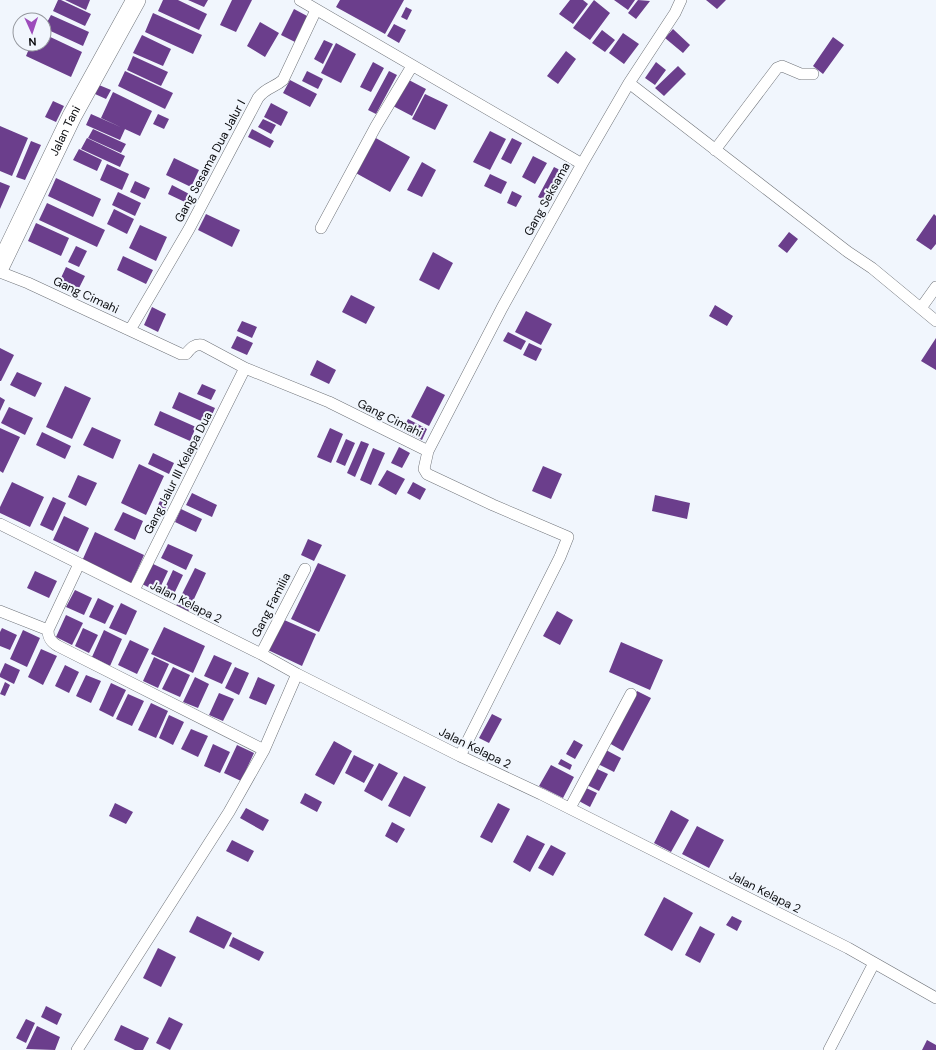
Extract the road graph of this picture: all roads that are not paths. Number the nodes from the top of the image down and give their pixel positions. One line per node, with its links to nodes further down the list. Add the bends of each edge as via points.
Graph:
1 (136, 0): 11 (highway, Jalan Tani, via 72,116)
2 (300, 0): 4 (street, Gang Seksama)
3 (677, 2): 7 (street, via 675,13)
4 (316, 10): 5 (street, Gang Seksama); 16 (street, Gang Sesama Dua Jalur I, via 283,80 263,90 258,98 189,229)
5 (412, 66): 9 (street, Gang Seksama); 10 (street, via 376,126)
6 (813, 74): 8 (street, via 801,74 782,66 777,68)
7 (628, 83): 8 (street); 9 (street)
8 (715, 150): 14 (street)
9 (582, 164): 18 (street, Gang Seksama, via 502,308)
10 (321, 228)
11 (0, 266)
12 (0, 272): 16 (street, Gang Cimahi)
13 (936, 287): 14 (street)
14 (921, 308): 15 (street)
15 (936, 321)
16 (130, 330): 17 (street, Gang Cimahi, via 181,354 186,354 192,346 202,346)
17 (245, 368): 18 (street, Gang Cimahi, via 329,402); 22 (street, Gang Jalur III Kelapa Dua)
18 (428, 451): 29 (street, Gang Cimahi, via 424,469 427,474 568,537)
19 (0, 524): 20 (street, Jalan Kelapa 2)
20 (79, 564): 22 (street, Jalan Kelapa 2); 24 (street)
21 (304, 569): 25 (street, Gang Familia)
22 (134, 590): 25 (street, Jalan Kelapa 2)
23 (0, 611): 24 (street)
24 (48, 630): 28 (street, via 49,638 54,644)
25 (261, 654): 26 (street, Jalan Kelapa 2)
26 (297, 674): 28 (street); 29 (street, Jalan Kelapa 2)
27 (631, 694): 30 (street)
28 (264, 750): 33 (street, via 229,812)
29 (460, 756): 30 (street, Jalan Kelapa 2)
30 (570, 808): 31 (street, Jalan Kelapa 2)
31 (874, 963): 32 (street, Jalan Kelapa 2); 34 (street)
32 (936, 998)
33 (77, 1050)
34 (829, 1050)

